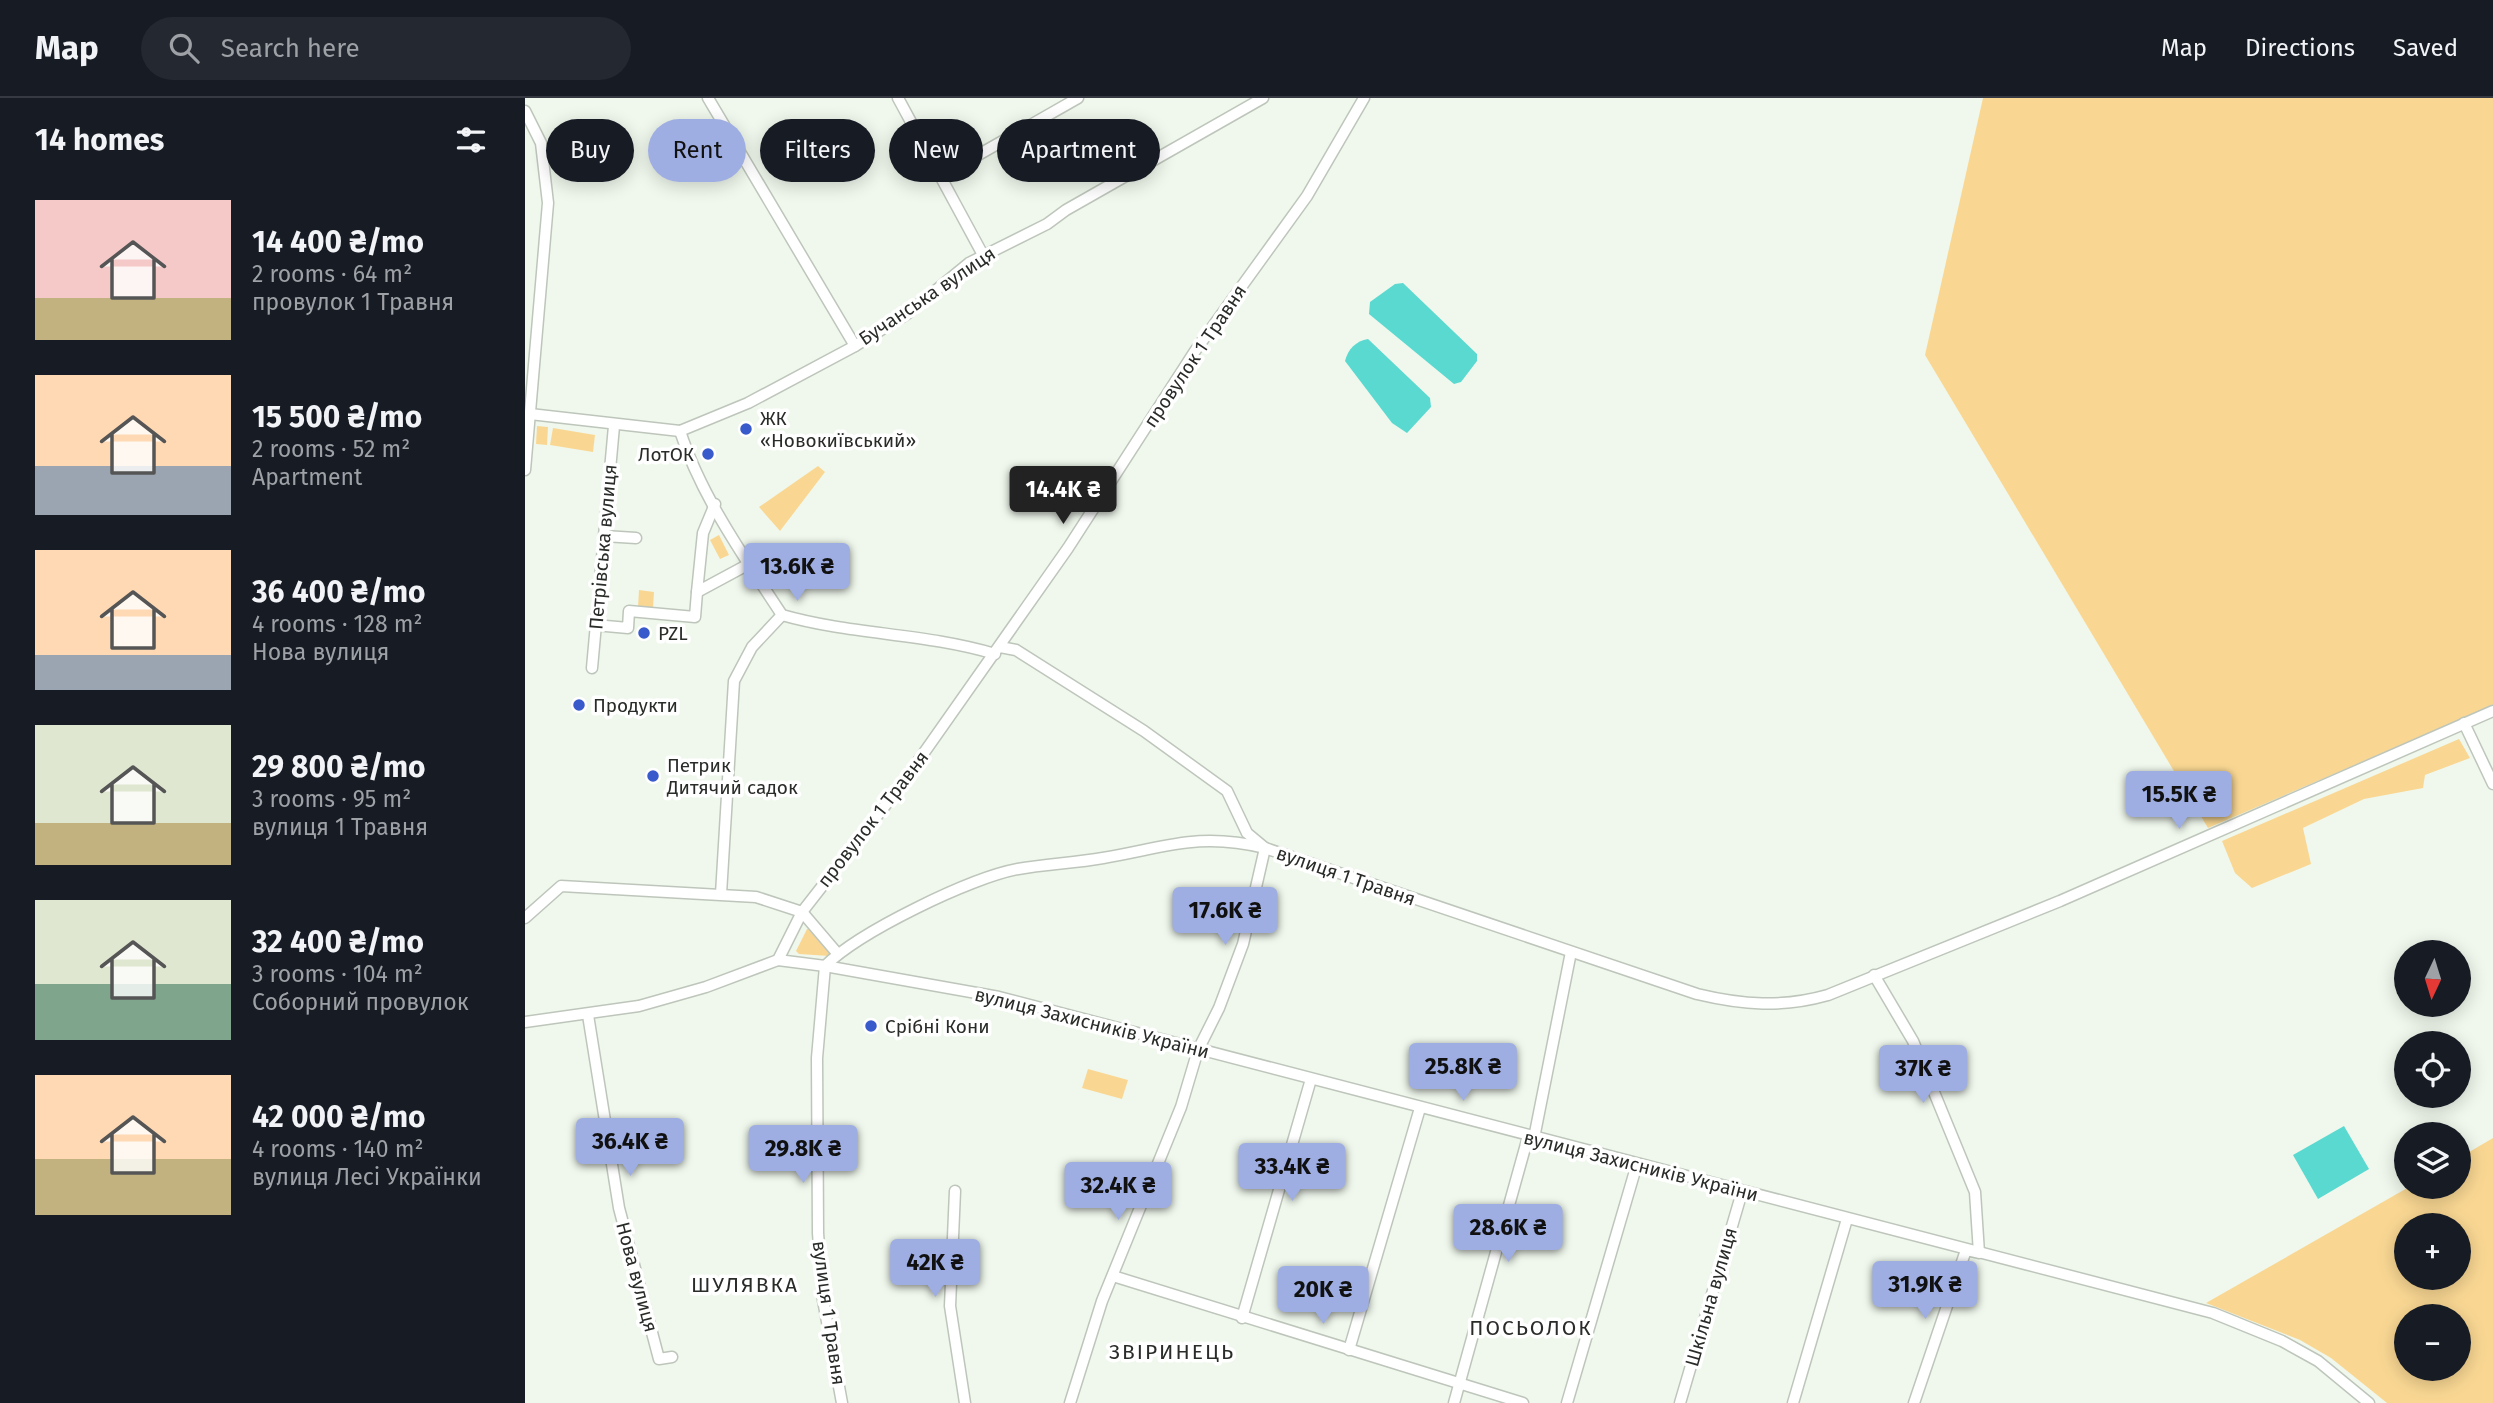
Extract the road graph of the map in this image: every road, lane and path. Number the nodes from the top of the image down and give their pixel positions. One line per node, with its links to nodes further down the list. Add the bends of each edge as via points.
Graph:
1 (708, 98): 11 (street)
2 (898, 98): 7 (street)
3 (1078, 98): 8 (street)
4 (1263, 98): 10 (street, Бучанська вулиця, via 1047,224)
5 (1364, 98): 24 (street, провулок 1 Травня, via 1307,196 1195,351)
6 (525, 111): 12 (street, via 541,143 548,203)
7 (910, 119)
8 (983, 152)
9 (946, 182): 10 (street)
10 (983, 255): 11 (street, Бучанська вулиця, via 907,314)
11 (855, 345): 14 (street, Бучанська вулиця, via 748,403)
12 (530, 414): 13 (street, Бучанська вулиця); 15 (street)
13 (614, 426): 14 (street, Бучанська вулиця); 18 (street, Петрівська вулиця)
14 (680, 431): 17 (street, via 688,456)
15 (526, 456): 16 (street)
16 (525, 470)
17 (715, 504): 20 (street); 21 (street, via 703,533)
18 (604, 536): 19 (street); 23 (street, Петрівська вулиця)
19 (636, 538)
20 (749, 565): 21 (street); 22 (street)
21 (697, 592): 23 (street, via 695,617 629,611 628,628)
22 (782, 615): 24 (street, via 824,627); 30 (street, via 752,647 734,681)
23 (595, 625): 25 (street, Петрівська вулиця)
24 (998, 650): 29 (street, via 1016,650 1227,791 1247,833); 31 (street, провулок 1 Травня)
25 (592, 668)
26 (2493, 711): 27 (street, вулиця 1 Травня)
27 (2464, 723): 28 (street); 37 (street, вулиця 1 Травня, via 2252,818)
28 (2493, 784)
29 (1265, 848): 33 (street, вулиця 1 Травня); 34 (street, вулиця 1 Травня, via 1233,840 1197,839 1017,869 954,890); 40 (street, via 1243,944)
30 (721, 894): 31 (street, via 756,897); 32 (street, via 561,886)
31 (802, 912): 34 (street); 35 (street, провулок 1 Травня)
32 (525, 918)
33 (1571, 952): 37 (street, вулиця 1 Травня, via 1697,994 1761,1005 1797,1004); 43 (street)
34 (838, 953): 36 (street, вулиця 1 Травня)
35 (778, 960): 36 (street, вулиця Захисників України); 38 (street, вулиця Захисників України, via 706,987)
36 (825, 966): 40 (street, вулиця Захисників України, via 999,997); 55 (street, вулиця 1 Травня, via 817,1058 818,1233 823,1300)
37 (1874, 975): 49 (street, via 1913,1041 1976,1192)
38 (589, 1015): 39 (street, вулиця Захисників України); 53 (street, Нова вулиця, via 619,1208 659,1359)
39 (525, 1022)
40 (1198, 1050): 41 (street, вулиця Захисників України); 50 (street, via 1181,1107)
41 (1311, 1079): 42 (street, вулиця Захисників України); 51 (street)
42 (1420, 1108): 43 (street, вулиця Захисників України); 52 (street)
43 (1531, 1137): 44 (street, вулиця Захисників України); 54 (street)
44 (1637, 1164): 46 (street, вулиця Захисників України); 60 (street)
45 (955, 1191): 56 (street, via 950,1306)
46 (1742, 1192): 47 (street, вулиця Захисників України); 61 (street, Шкільна вулиця)
47 (1847, 1219): 48 (street, вулиця Захисників України); 62 (street)
48 (1966, 1250): 49 (street); 63 (street)
49 (1979, 1253): 64 (street, via 2213,1313 2318,1361)
50 (1113, 1276): 51 (street); 57 (street)
51 (1242, 1318): 52 (street)
52 (1349, 1350): 54 (street)
53 (672, 1357)
54 (1457, 1383): 58 (street); 59 (street)
55 (842, 1403)
56 (965, 1403)
57 (1070, 1403)
58 (1454, 1403)
59 (1523, 1403)
60 (1567, 1403)
61 (1681, 1403)
62 (1793, 1403)
63 (1914, 1403)
64 (2369, 1403)

